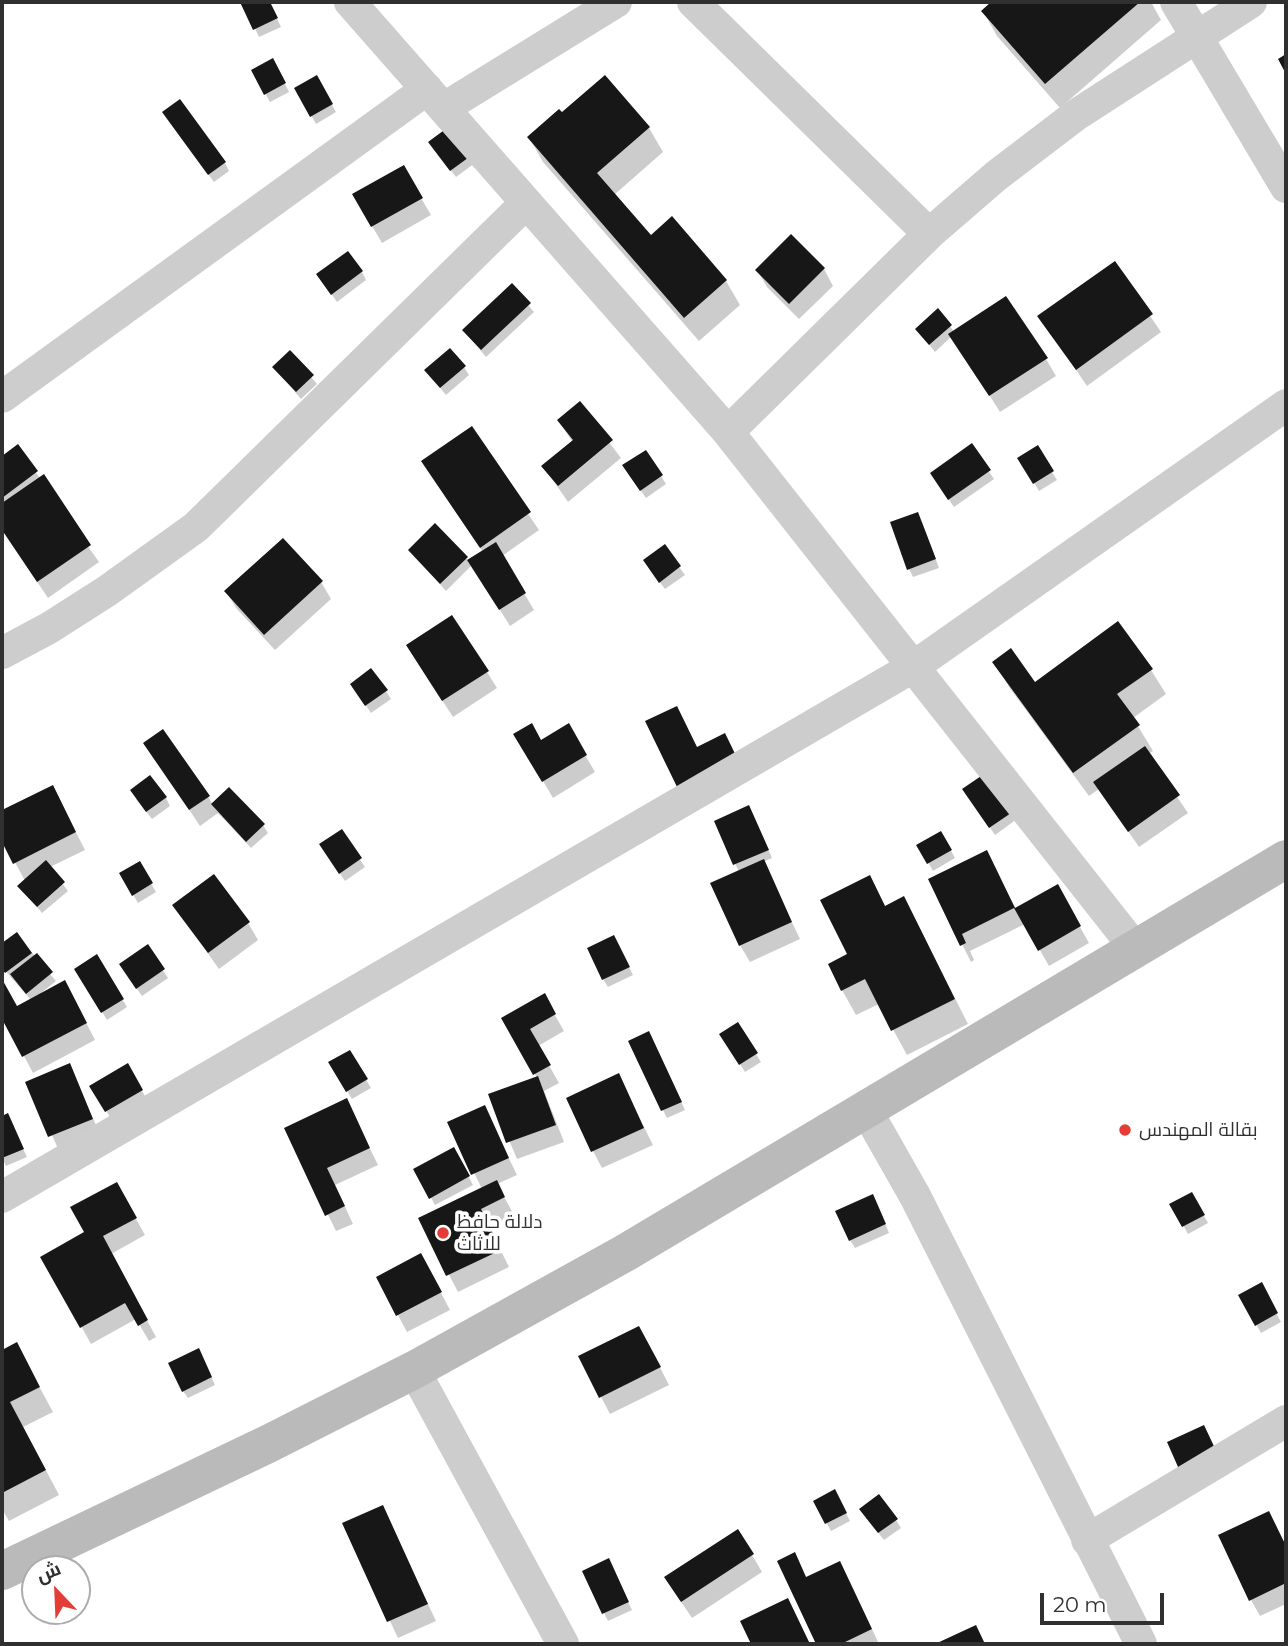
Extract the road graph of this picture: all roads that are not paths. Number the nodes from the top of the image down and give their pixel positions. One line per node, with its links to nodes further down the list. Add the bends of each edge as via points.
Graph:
1 (349, 2): 7 (street)
2 (616, 2): 7 (street)
3 (693, 2): 10 (street)
4 (1177, 2): 6 (street)
5 (1251, 2): 6 (street)
6 (1197, 36): 8 (street); 10 (street, via 1076,115)
7 (435, 99): 9 (street); 11 (street)
8 (1286, 187)
9 (526, 203): 13 (street); 14 (street, via 196,527 107,591)
10 (929, 234): 13 (street)
11 (2, 397)
12 (1286, 405): 15 (street)
13 (728, 432): 15 (street)
14 (2, 653)
15 (913, 667): 17 (street); 19 (street)
16 (1286, 859): 17 (street)
17 (1135, 948): 18 (street)
18 (865, 1108): 20 (street, via 625,1253); 22 (street, via 915,1196)
19 (2, 1197)
20 (414, 1370): 23 (street); 24 (street)
21 (1286, 1420): 22 (street)
22 (1087, 1540): 25 (street)
23 (2, 1571)
24 (563, 1644)
25 (1140, 1644)

